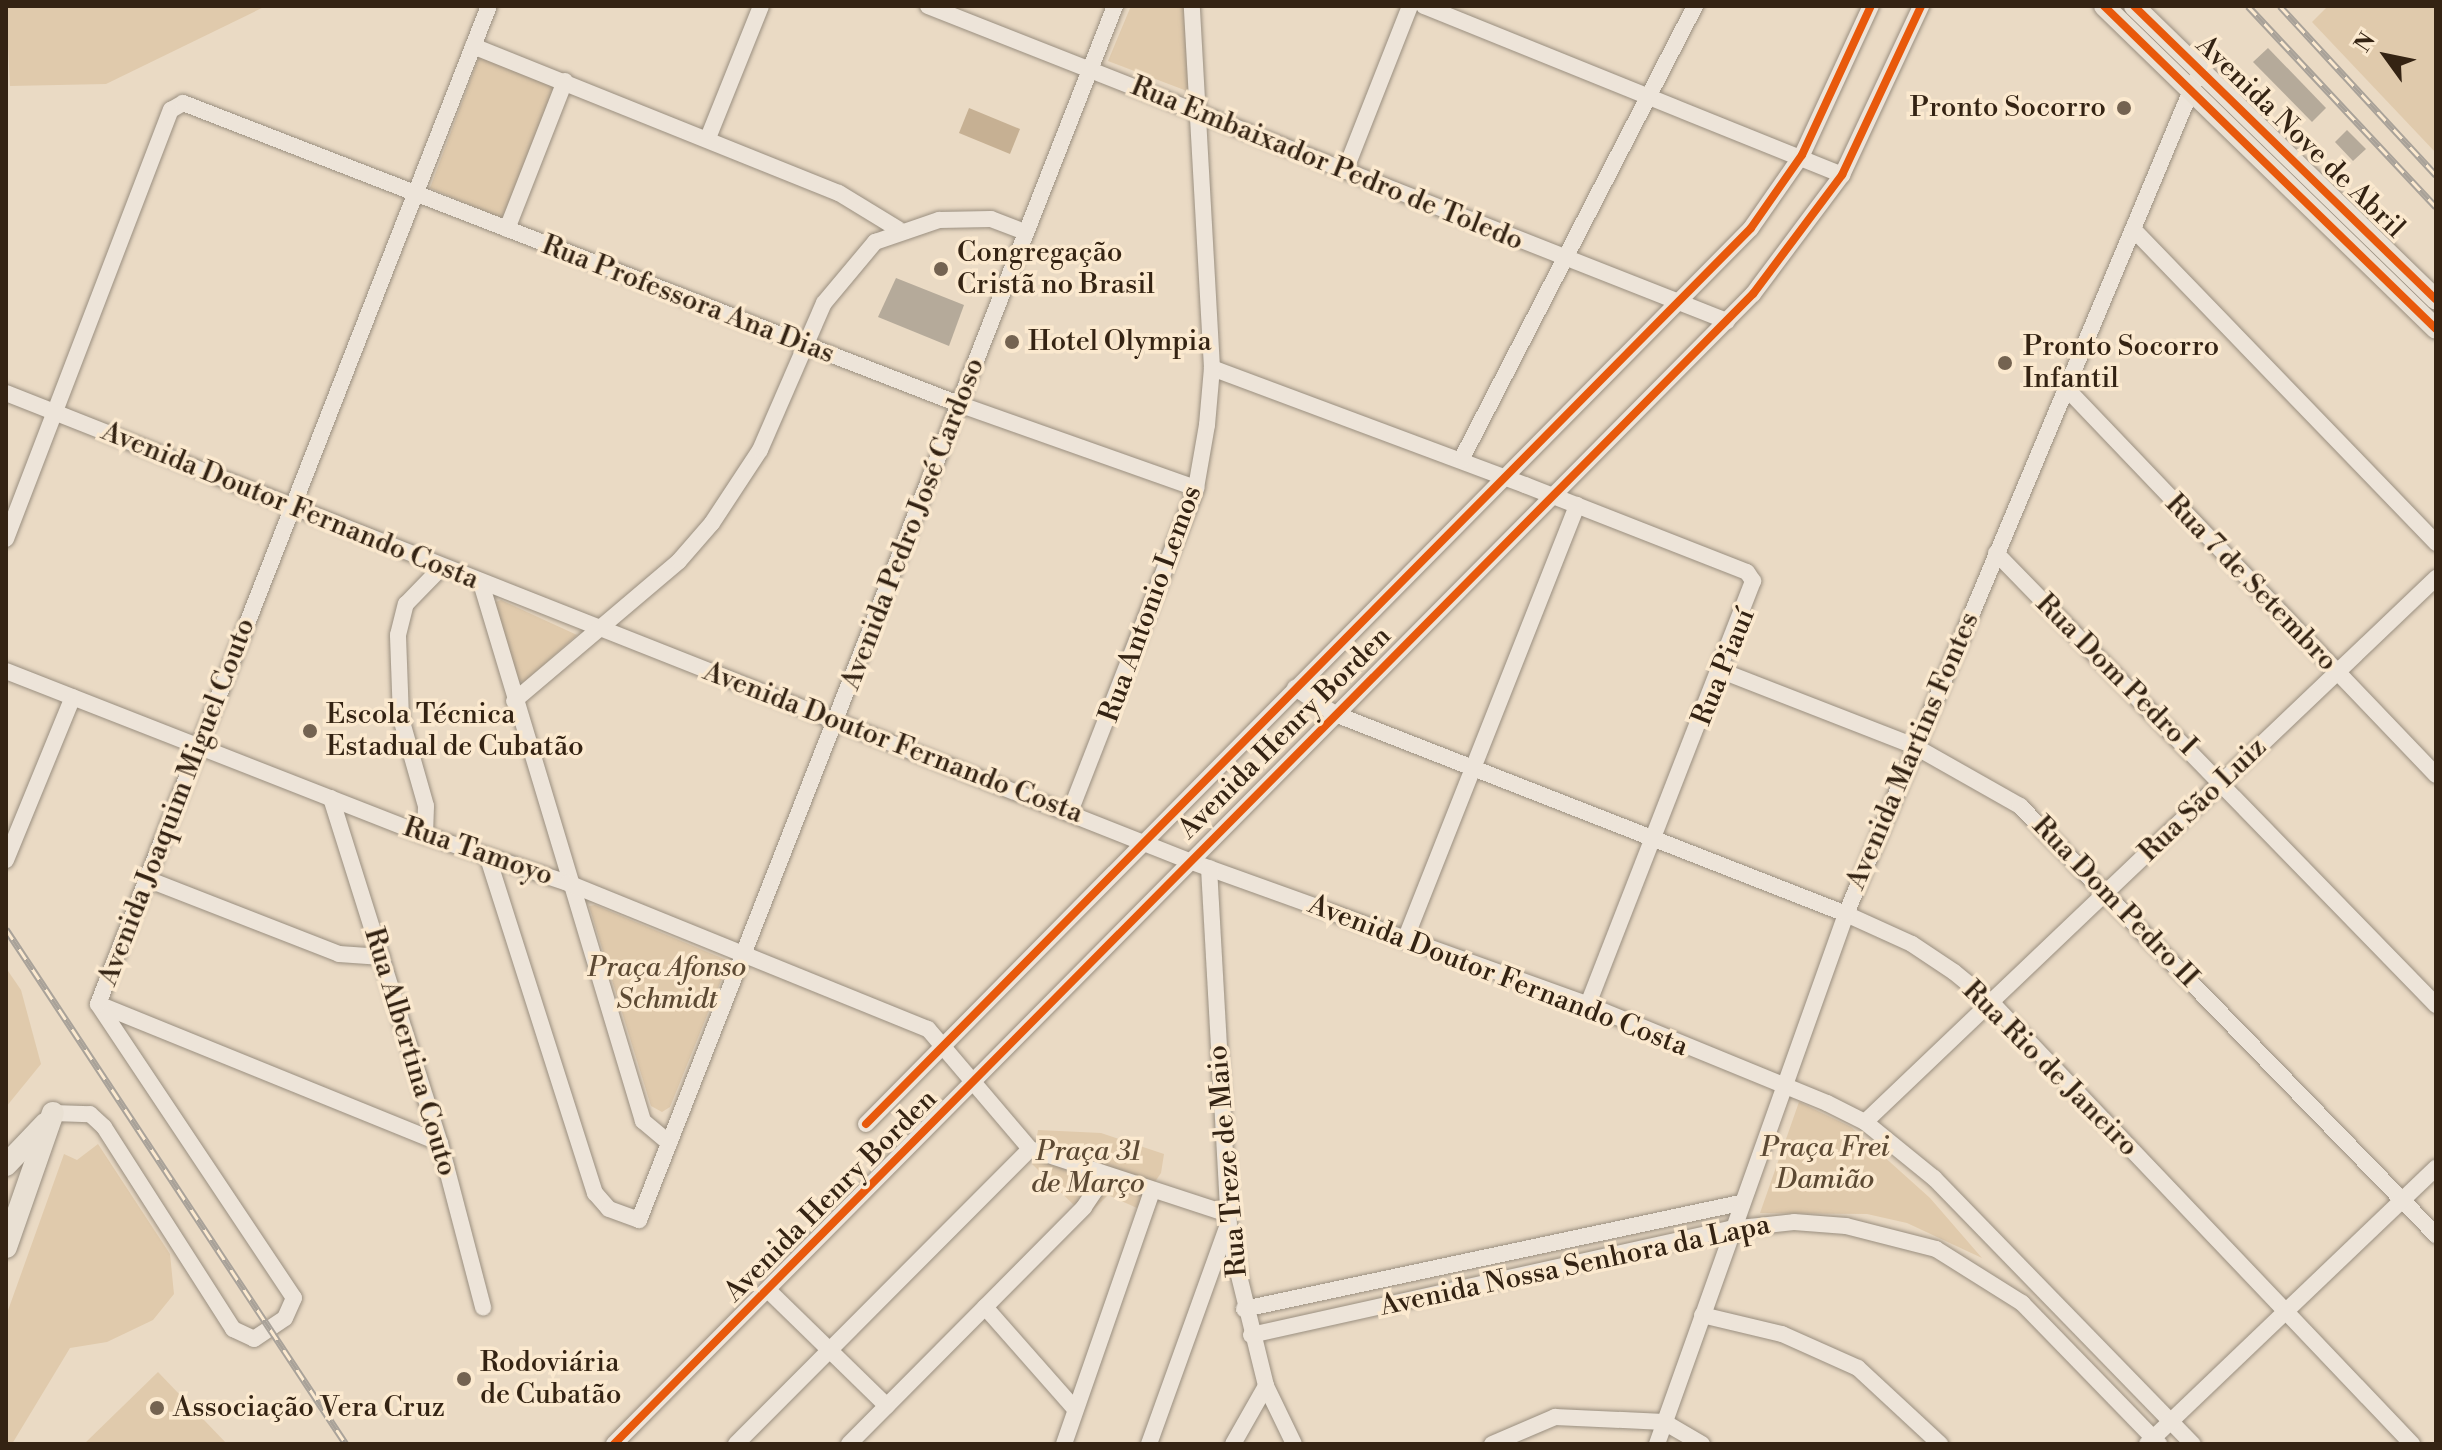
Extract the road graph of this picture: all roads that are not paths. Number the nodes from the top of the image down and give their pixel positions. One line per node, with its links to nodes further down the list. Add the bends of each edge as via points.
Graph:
1 (489, 6): 13 (street, Avenida Joaquim Miguel Couto)
2 (761, 6): 20 (street)
3 (928, 6): 15 (street, Rua Embaixador Pedro de Toledo)
4 (1115, 6): 15 (street, Avenida Pedro José Cardoso)
5 (1192, 6): 19 (street, Rua Antonio Lemos)
6 (1410, 6): 22 (street)
7 (1424, 6): 18 (street)
8 (1695, 6): 18 (street)
9 (1871, 6): 21 (street, Avenida Henry Borden)
10 (1921, 6): 23 (street, Avenida Henry Borden)
11 (2104, 6): 17 (main road, Avenida Nove de Abril)
12 (2134, 6): 14 (main road, Avenida Nove de Abril)
13 (473, 46): 16 (street); 24 (street, Avenida Joaquim Miguel Couto)
14 (2198, 68): 17 (street, Avenida Martins Fontes); 25 (main road, Avenida Nove de Abril)
15 (1090, 70): 19 (street, Rua Embaixador Pedro de Toledo); 29 (street, Avenida Pedro José Cardoso)
16 (565, 81): 20 (street); 26 (street)
17 (2192, 92): 28 (street, Avenida Martins Fontes); 30 (main road, Avenida Nove de Abril)
18 (1649, 95): 21 (street); 31 (street)
19 (1198, 113): 22 (street, Rua Embaixador Pedro de Toledo); 37 (street, Rua Antonio Lemos)
20 (708, 138): 27 (street, via 839,193)
21 (1802, 155): 23 (street); 33 (street, Avenida Henry Borden, via 1751,228)
22 (1345, 171): 31 (street, Rua Embaixador Pedro de Toledo)
23 (1842, 175): 34 (street, Avenida Henry Borden)
24 (416, 192): 26 (street, Rua Professora Ana Dias); 41 (street, Rua Professora Ana Dias, via 183,103 171,110); 47 (street, Avenida Joaquim Miguel Couto)
25 (2358, 224): 30 (main road); 32 (main road, Avenida Nove de Abril)
26 (507, 229): 36 (street, Rua Professora Ana Dias)
27 (898, 229): 29 (street, via 966,218 991,219); 36 (street, via 847,269)
28 (2135, 231): 38 (street, Avenida Martins Fontes); 49 (street)
29 (1025, 232): 40 (street, Avenida Pedro José Cardoso)
30 (2343, 239): 35 (main road, Avenida Nove de Abril)
31 (1566, 258): 33 (street, Rua Embaixador Pedro de Toledo); 42 (street)
32 (2436, 300)
33 (1679, 303): 34 (street, Rua Embaixador Pedro de Toledo); 43 (street, Avenida Henry Borden)
34 (1727, 321): 45 (street, Avenida Henry Borden)
35 (2436, 329)
36 (803, 345): 40 (street, Rua Professora Ana Dias); 54 (street, via 739,485 679,561)
37 (1212, 368): 42 (street, Rua Piauí); 44 (street, Rua Antonio Lemos)
38 (2067, 389): 50 (street, Avenida Martins Fontes); 57 (street, Rua 7 de Setembro)
39 (6, 393): 41 (street, Avenida Doutor Fernando Costa)
40 (961, 405): 44 (street, Rua Professora Ana Dias); 62 (street, Avenida Pedro José Cardoso)
41 (55, 413): 47 (street, Avenida Doutor Fernando Costa); 48 (street)
42 (1461, 460): 43 (street, Rua Piauí)
43 (1503, 477): 45 (street, Rua Piauí); 58 (street, Avenida Henry Borden)
44 (1196, 488): 69 (street, Rua Antonio Lemos)
45 (1551, 497): 46 (street, Rua Piauí); 61 (street, Avenida Henry Borden)
46 (1577, 505): 56 (street, Rua Piauí, via 1747,572 1754,591); 65 (street)
47 (293, 506): 51 (street, Avenida Doutor Fernando Costa); 64 (street, Avenida Joaquim Miguel Couto)
48 (8, 528)
49 (2436, 543)
50 (1996, 553): 63 (street, Avenida Martins Fontes); 67 (street, Rua Dom Pedro I)
51 (441, 568): 53 (street, Avenida Doutor Fernando Costa); 70 (street, via 406,604 398,635 401,718 426,806)
52 (2436, 578): 57 (street, Rua São Luiz)
53 (481, 583): 54 (street, Avenida Doutor Fernando Costa); 60 (street)
54 (600, 628): 60 (street); 62 (street, Avenida Doutor Fernando Costa)
55 (6, 671): 59 (street, Rua Tamoyo)
56 (1722, 671): 63 (street, Rua Dom Pedro II); 71 (street, Rua Piauí)
57 (2336, 672): 66 (street, Rua 7 de Setembro); 67 (street, Rua São Luiz)
58 (1295, 688): 61 (street, Rua Rio de Janeiro); 72 (street, Avenida Henry Borden)
59 (73, 697): 64 (street, Rua Tamoyo); 74 (street)
60 (514, 701): 78 (street)
61 (1335, 714): 65 (street, Rua Rio de Janeiro); 75 (street, Avenida Henry Borden)
62 (837, 720): 69 (street, Avenida Doutor Fernando Costa); 82 (street, Avenida Pedro José Cardoso)
63 (1914, 746): 79 (street, Rua Dom Pedro II, via 2020,806); 80 (street, Avenida Martins Fontes)
64 (199, 747): 68 (street, Rua Tamoyo); 77 (street, Avenida Joaquim Miguel Couto)
65 (1476, 768): 71 (street, Rua Rio de Janeiro); 81 (street)
66 (2436, 775)
67 (2222, 782): 79 (street, Rua São Luiz); 87 (street, Rua Dom Pedro I)
68 (331, 798): 70 (street, Rua Tamoyo); 83 (street, Rua Albertina Couto)
69 (1070, 812): 72 (street, Avenida Doutor Fernando Costa)
70 (425, 835): 73 (street, Rua Tamoyo)
71 (1656, 837): 80 (street, Rua Rio de Janeiro); 86 (street, Rua Piauí)
72 (1144, 842): 75 (street, Avenida Doutor Fernando Costa); 88 (street, Avenida Henry Borden)
73 (488, 858): 78 (street, Rua Tamoyo); 95 (street, Avenida Pedro José Cardoso, via 595,1193 609,1209 639,1220)
74 (6, 860)
75 (1189, 861): 76 (street, Avenida Doutor Fernando Costa); 89 (street, Avenida Henry Borden)
76 (1209, 868): 81 (street, Avenida Doutor Fernando Costa); 103 (street, Rua Treze de Maio)
77 (147, 879): 83 (street, via 339,954); 84 (street, Avenida Joaquim Miguel Couto)
78 (568, 883): 82 (street, Rua Tamoyo); 95 (street, via 643,1121)
79 (2107, 893): 85 (street, Rua São Luiz); 101 (street, Rua Dom Pedro II)
80 (1846, 914): 85 (street, Rua Rio de Janeiro, via 1912,944); 90 (street, Avenida Martins Fontes)
81 (1405, 940): 86 (street, Avenida Doutor Fernando Costa)
82 (744, 953): 88 (street, Rua Tamoyo, via 928,1029); 95 (street, Avenida Pedro José Cardoso)
83 (382, 957): 94 (street, Rua Albertina Couto)
84 (98, 1004): 91 (street, Avenida Joaquim Miguel Couto, via 294,1298 285,1318 254,1339 233,1329 104,1127 90,1114); 94 (street)
85 (1993, 1004): 92 (street, Rua São Luiz); 111 (street, Rua Rio de Janeiro)
86 (1588, 1005): 90 (street, Avenida Doutor Fernando Costa)
87 (2436, 1005)
88 (943, 1044): 89 (street); 93 (street, Avenida Henry Borden)
89 (972, 1085): 96 (street); 107 (street, Avenida Henry Borden)
90 (1782, 1086): 92 (street); 102 (street, Avenida Martins Fontes)
91 (53, 1113): 97 (highway); 106 (highway)
92 (1865, 1122): 118 (street, via 1986,1228)
93 (866, 1124)
94 (440, 1143): 108 (street, Rua Albertina Couto)
95 (669, 1143)
96 (1030, 1149): 99 (street); 114 (street)
97 (6, 1165)
98 (2436, 1168): 101 (street)
99 (1105, 1176): 100 (street); 109 (street, via 1084,1207)
100 (1152, 1192): 103 (street); 117 (street)
101 (2402, 1200): 105 (street, Rua Dom Pedro II); 111 (street)
102 (1740, 1203): 104 (street, Avenida Martins Fontes); 110 (street, Avenida Nossa Senhora da Lapa)
103 (1228, 1218): 110 (street, Rua Treze de Maio); 126 (street)
104 (1730, 1229): 112 (street, Avenida Martins Fontes); 113 (street, Avenida Nossa Senhora da Lapa); 121 (street, Avenida Nossa Senhora da Lapa, via 1794,1222 1846,1226 1936,1249 2022,1303)
105 (2436, 1235)
106 (6, 1247)
107 (768, 1290): 114 (street); 122 (street, Avenida Henry Borden)
108 (483, 1307)
109 (985, 1307): 116 (street); 117 (street)
110 (1244, 1309): 113 (street, Rua Treze de Maio)
111 (2285, 1313): 118 (street); 134 (street, Rua Rio de Janeiro)
112 (1702, 1315): 119 (street, Avenida Martins Fontes); 132 (street, via 1782,1334 1858,1368)
113 (1251, 1335): 115 (street, Rua Treze de Maio)
114 (830, 1350): 116 (street); 123 (street)
115 (1266, 1386): 127 (street); 128 (street, Rua Treze de Maio)
116 (887, 1406): 124 (street)
117 (1075, 1409): 125 (street)
118 (2171, 1421): 121 (street); 133 (street)
119 (1664, 1422): 120 (street, via 1555,1417); 130 (street, Avenida Martins Fontes); 131 (street)
120 (1510, 1439): 129 (street)
121 (2153, 1442)
122 (614, 1444)
123 (736, 1444)
124 (849, 1444)
125 (1064, 1444)
126 (1149, 1444)
127 (1233, 1444)
128 (1294, 1444)
129 (1492, 1444)
130 (1657, 1444)
131 (1702, 1444)
132 (1940, 1444)
133 (2193, 1444)
134 (2412, 1444)

